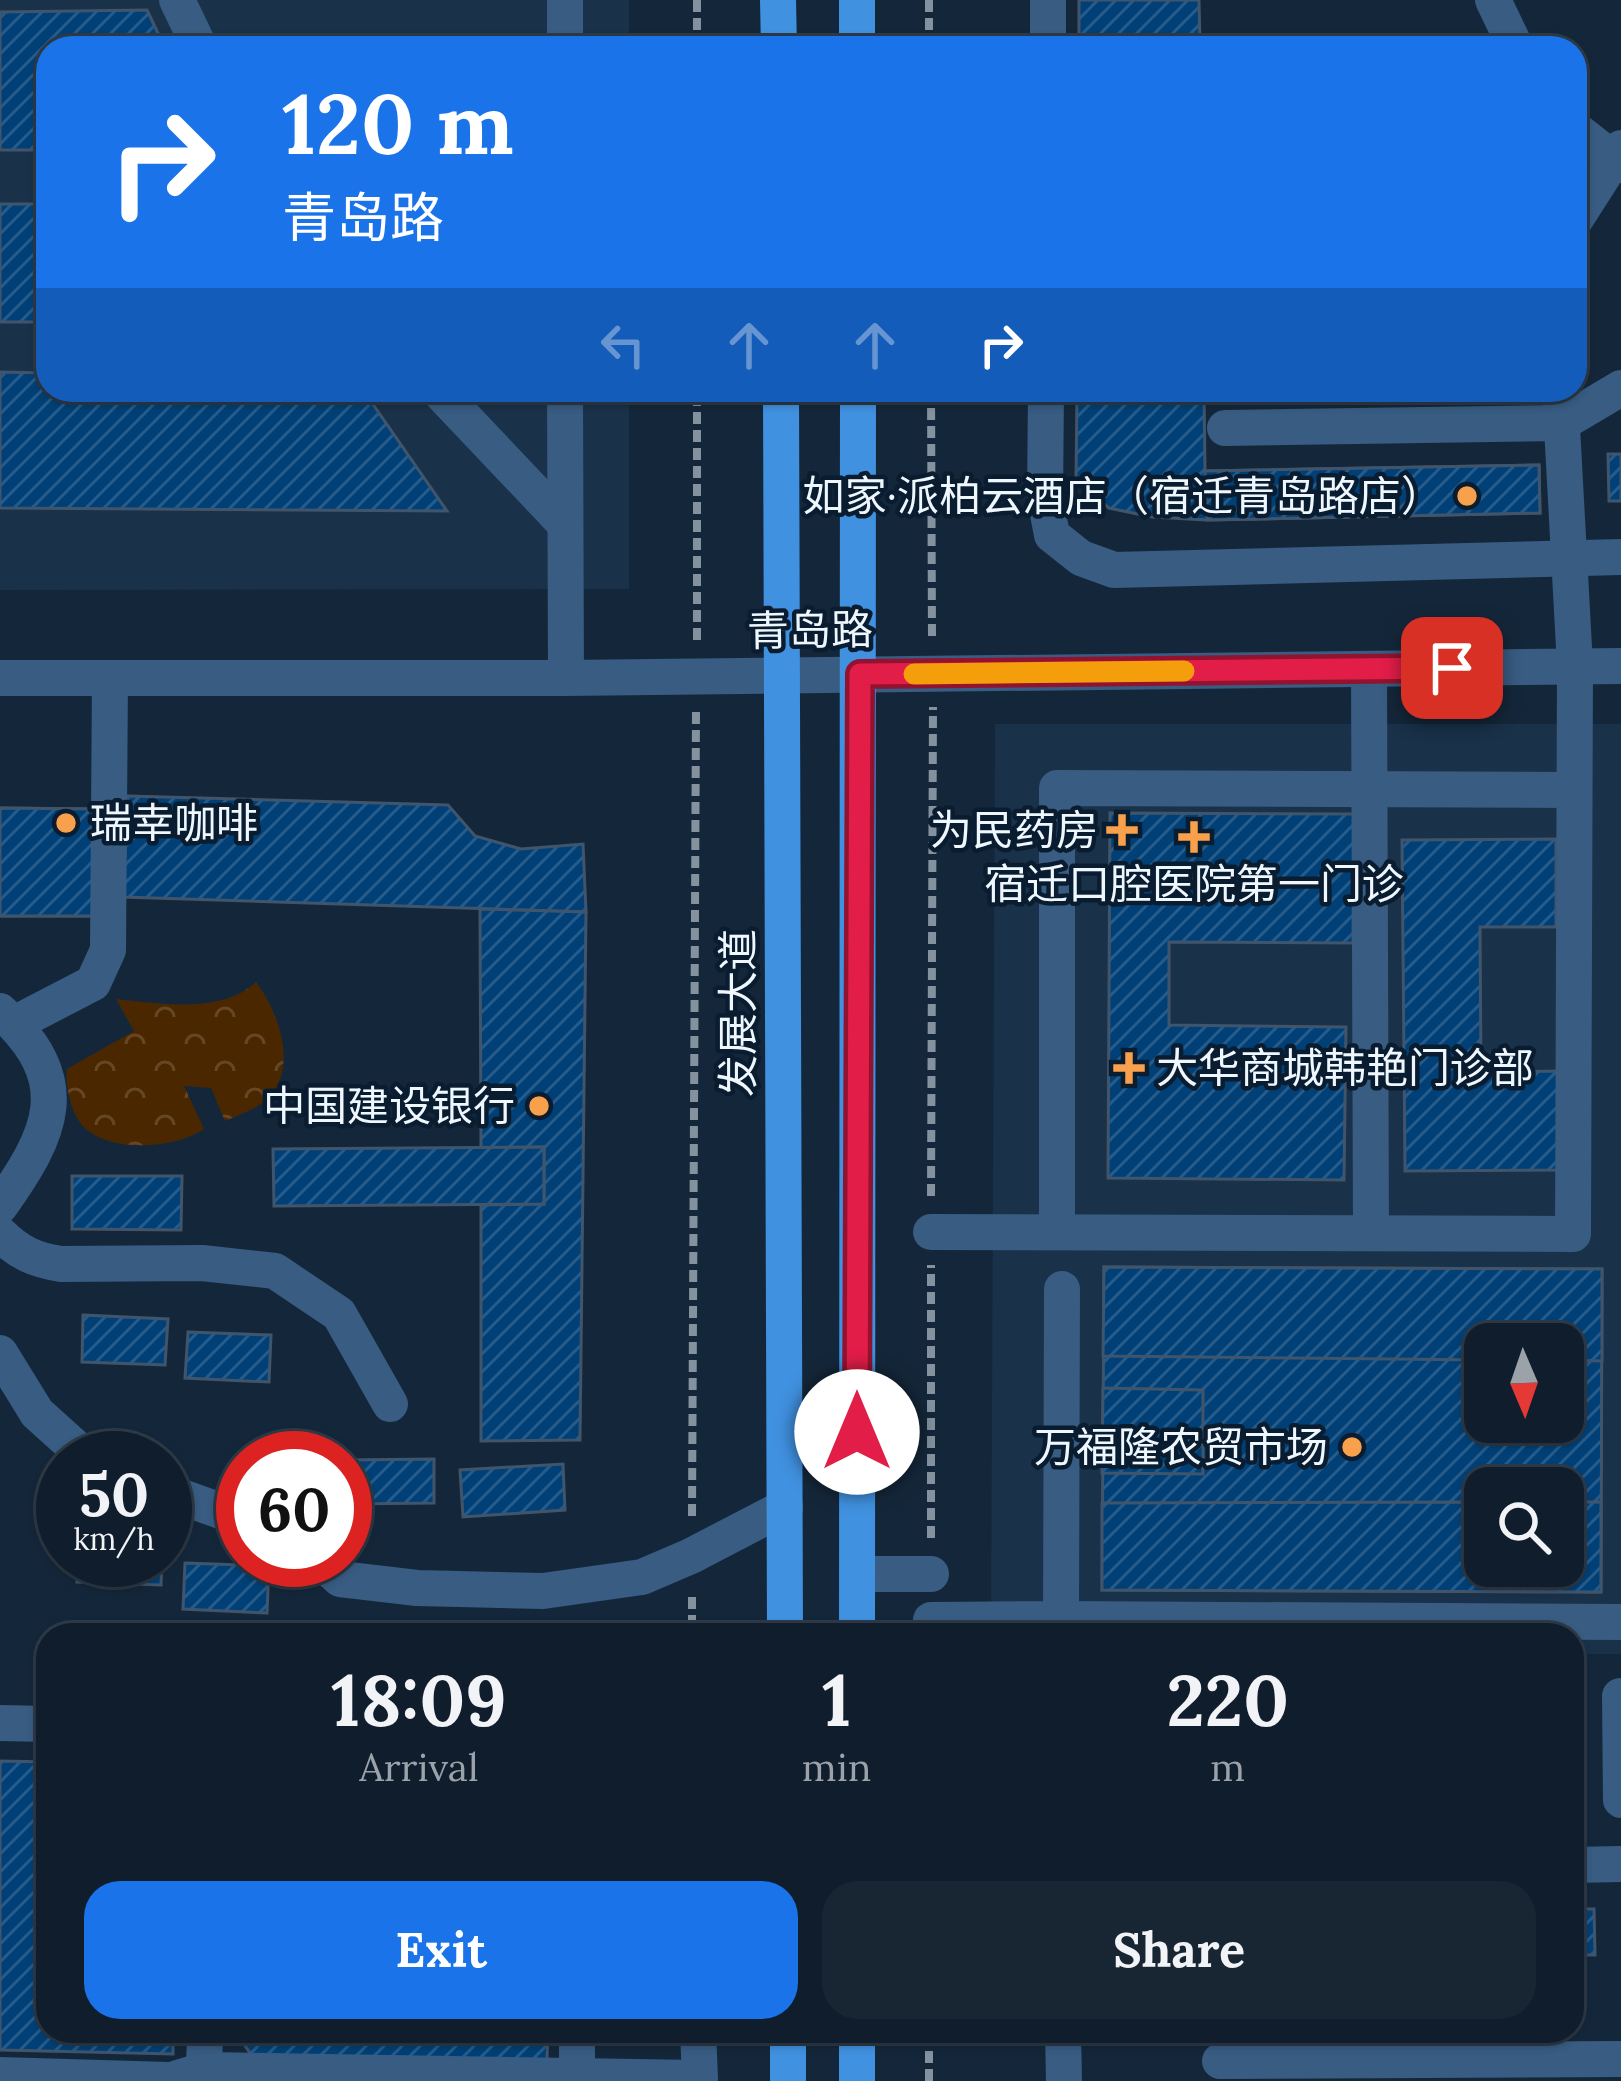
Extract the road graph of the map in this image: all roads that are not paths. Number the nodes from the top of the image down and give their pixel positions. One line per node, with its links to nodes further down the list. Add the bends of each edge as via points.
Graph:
1 (177, 0): 7 (street)
2 (565, 0): 8 (street)
3 (778, 0): 9 (main road)
4 (857, 0): 10 (main road)
5 (1048, 0): 11 (street)
6 (1493, 0): 12 (street)
7 (194, 36)
8 (565, 36)
9 (779, 36)
10 (857, 36)
11 (1048, 36)
12 (1510, 36)
13 (1587, 137): 14 (street)
14 (1618, 157): 15 (street)
15 (1587, 202)
16 (1621, 388): 17 (street)
17 (1587, 399)
18 (449, 402): 25 (street)
19 (565, 402): 25 (street)
20 (781, 402): 32 (main road, 发展大道)
21 (859, 402): 31 (main road)
22 (1046, 402): 27 (street, via 1052,536 1114,570)
23 (1561, 407): 24 (street); 27 (street)
24 (1225, 428)
25 (565, 524): 35 (street)
26 (1621, 557): 27 (street)
27 (1569, 559): 28 (street)
28 (1575, 666): 29 (street, 青岛路); 30 (street, 青岛路); 37 (street)
29 (1621, 666)
30 (1369, 669): 31 (street, 青岛路); 36 (street)
31 (860, 674): 32 (street, 青岛路); 49 (main road)
32 (782, 675): 35 (street, 青岛路); 48 (main road, 发展大道)
33 (0, 678): 34 (street, 青岛路)
34 (110, 678): 35 (street, 青岛路); 38 (street, via 108,950 94,983)
35 (566, 678)
36 (1370, 789): 37 (street); 41 (street, via 1057,788); 42 (street)
37 (1574, 790): 42 (street, via 1573,1234)
38 (7, 1017): 39 (street, via 40,1063 49,1108 45,1133)
39 (0, 1205)
40 (931, 1232): 41 (street)
41 (1057, 1232): 42 (street)
42 (1371, 1233)
43 (0, 1234): 46 (street, via 38,1261 275,1271 339,1314)
44 (1062, 1289): 57 (street)
45 (0, 1353): 47 (street)
46 (391, 1404)
47 (58, 1431)
48 (784, 1507): 51 (street, via 642,1577 543,1592); 54 (main road, 发展大道)
49 (857, 1574): 50 (street); 55 (main road)
50 (931, 1574)
51 (372, 1583)
52 (931, 1620): 56 (street)
53 (1621, 1622): 58 (street)
54 (785, 1623)
55 (857, 1623)
56 (987, 1623)
57 (1061, 1623)
58 (1509, 1623)
59 (1620, 1696): 62 (street)
60 (0, 1723): 61 (street)
61 (36, 1724)
62 (1621, 1800)
63 (1621, 1864): 64 (street)
64 (1584, 1865)
65 (198, 2043): 76 (street)
66 (577, 2043): 75 (street)
67 (699, 2043): 75 (street, via 700,2078)
68 (788, 2043): 77 (main road)
69 (857, 2043): 78 (main road)
70 (1063, 2043): 79 (street)
71 (1327, 2057): 72 (street); 73 (street)
72 (1621, 2059)
73 (1220, 2061)
74 (0, 2074): 76 (street)
75 (577, 2076): 76 (street)
76 (180, 2077)
77 (788, 2081)
78 (857, 2081)
79 (1064, 2081)

